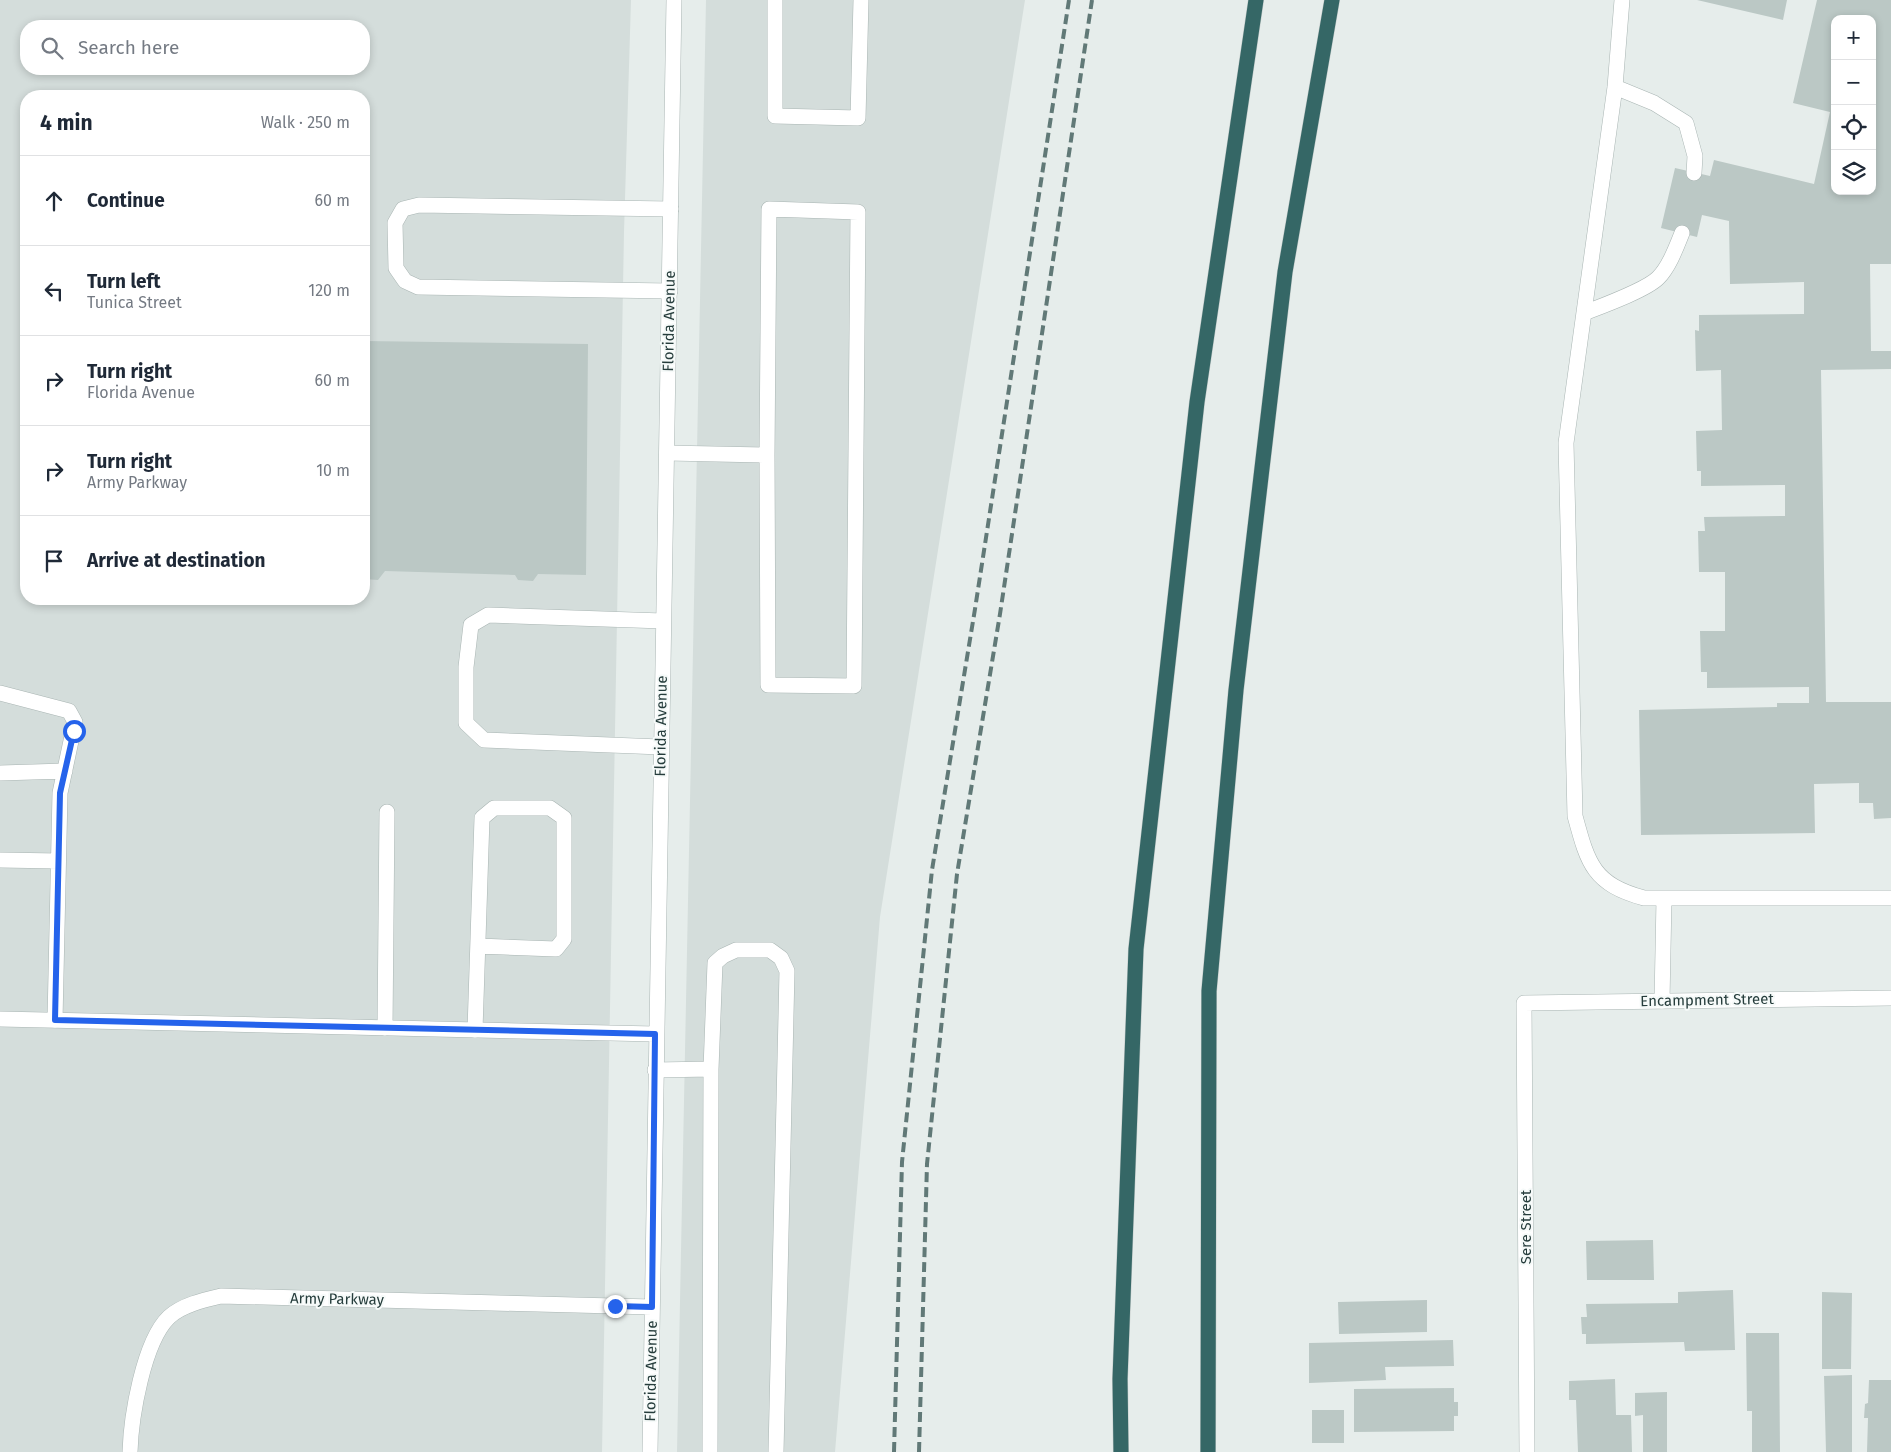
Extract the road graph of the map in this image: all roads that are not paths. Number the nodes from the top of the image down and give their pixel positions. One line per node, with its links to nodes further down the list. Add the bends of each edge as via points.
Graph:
1 (674, 0): 9 (street, Florida Avenue)
2 (775, 0): 3 (street, via 775,116 858,118)
3 (861, 0)
4 (1256, 0): 41 (highway, via 1197,402 1136,949 1120,1379)
5 (1332, 0): 42 (highway, via 1285,272 1236,690 1209,991)
6 (1622, 0): 7 (street)
7 (1615, 87): 8 (street, via 1654,103 1686,123 1695,156); 12 (street)
8 (1694, 173)
9 (671, 209): 11 (street, Florida Avenue); 11 (street, via 419,205 403,210 395,223 396,268 405,282 418,287)
10 (1682, 233): 12 (street, via 1658,278 1616,301)
11 (670, 291): 13 (street, Florida Avenue)
12 (1584, 313): 23 (street, via 1566,444 1575,816 1585,852 1598,875 1620,892 1644,898)
13 (667, 453): 14 (street); 15 (street, Florida Avenue)
14 (767, 455): 14 (street, via 769,209 858,212 854,686 768,685)
15 (663, 621): 17 (street, Florida Avenue); 17 (street, via 488,616 471,625 466,667 466,723 484,740)
16 (0, 693): 18 (street, via 69,710 75,722)
17 (661, 747): 33 (street, Florida Avenue)
18 (65, 771): 19 (street); 22 (street, via 60,793)
19 (0, 773)
20 (387, 812): 31 (street)
21 (0, 860): 22 (street)
22 (58, 861): 30 (street)
23 (1664, 898): 24 (street); 27 (street)
24 (1891, 898)
25 (478, 946): 25 (street, via 482,818 494,808 550,808 564,818 564,939 556,949); 32 (street)
26 (1891, 998): 27 (street, Encampment Street)
27 (1662, 1001): 28 (street, Encampment Street)
28 (1524, 1003): 43 (street, Sere Street)
29 (0, 1019): 30 (street)
30 (55, 1020): 31 (street)
31 (385, 1028): 32 (street)
32 (475, 1030): 33 (street)
33 (655, 1034): 35 (street, Florida Avenue)
34 (711, 1069): 35 (street); 39 (street); 40 (street, via 715,963 736,950 770,950 781,958 787,971)
35 (655, 1070): 36 (street, Florida Avenue)
36 (652, 1307): 37 (street, Army Parkway, via 221,1296 198,1301 168,1318 155,1339 136,1391); 38 (street, Florida Avenue)
37 (130, 1452)
38 (650, 1452)
39 (710, 1452)
40 (776, 1452)
41 (1121, 1452)
42 (1208, 1452)
43 (1527, 1452)

